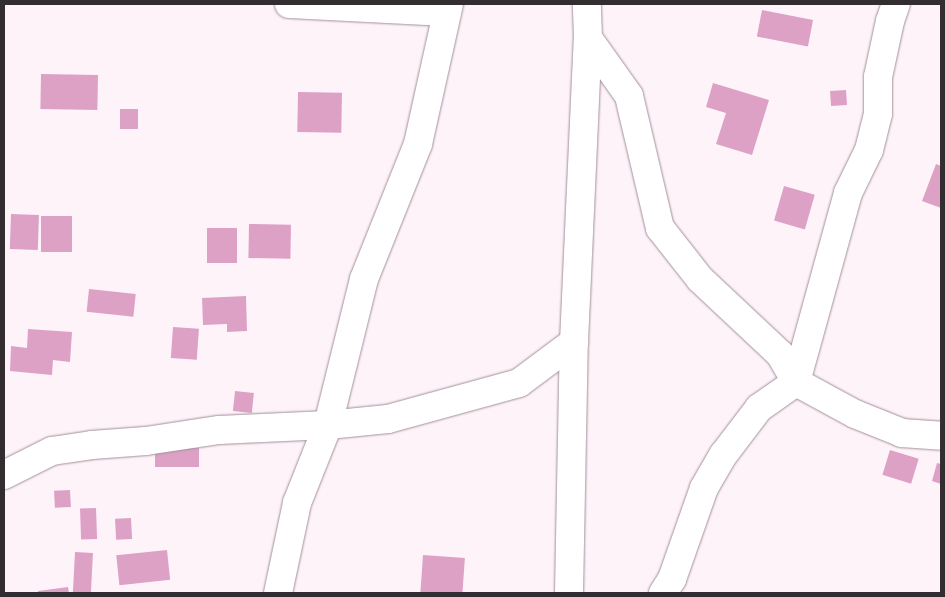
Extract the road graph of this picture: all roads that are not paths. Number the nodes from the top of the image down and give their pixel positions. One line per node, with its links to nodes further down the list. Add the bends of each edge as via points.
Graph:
1 (288, 4): 4 (street)
2 (587, 4): 5 (street)
3 (896, 4): 7 (street, via 878,77 878,114 869,150 848,193)
4 (448, 8): 8 (street, via 418,144 364,279)
5 (588, 38): 6 (street); 7 (street, via 629,96 660,228 700,279 780,354)
6 (574, 342): 8 (street, via 519,383 388,419); 12 (street)
7 (796, 382): 9 (street, via 856,414 902,433); 13 (street, via 759,408 724,454 704,488 672,579)
8 (328, 425): 10 (street, via 219,430 146,441 92,444 52,451); 11 (street, via 297,503)
9 (941, 436)
10 (4, 475)
11 (278, 593)
12 (569, 593)
13 (663, 593)

